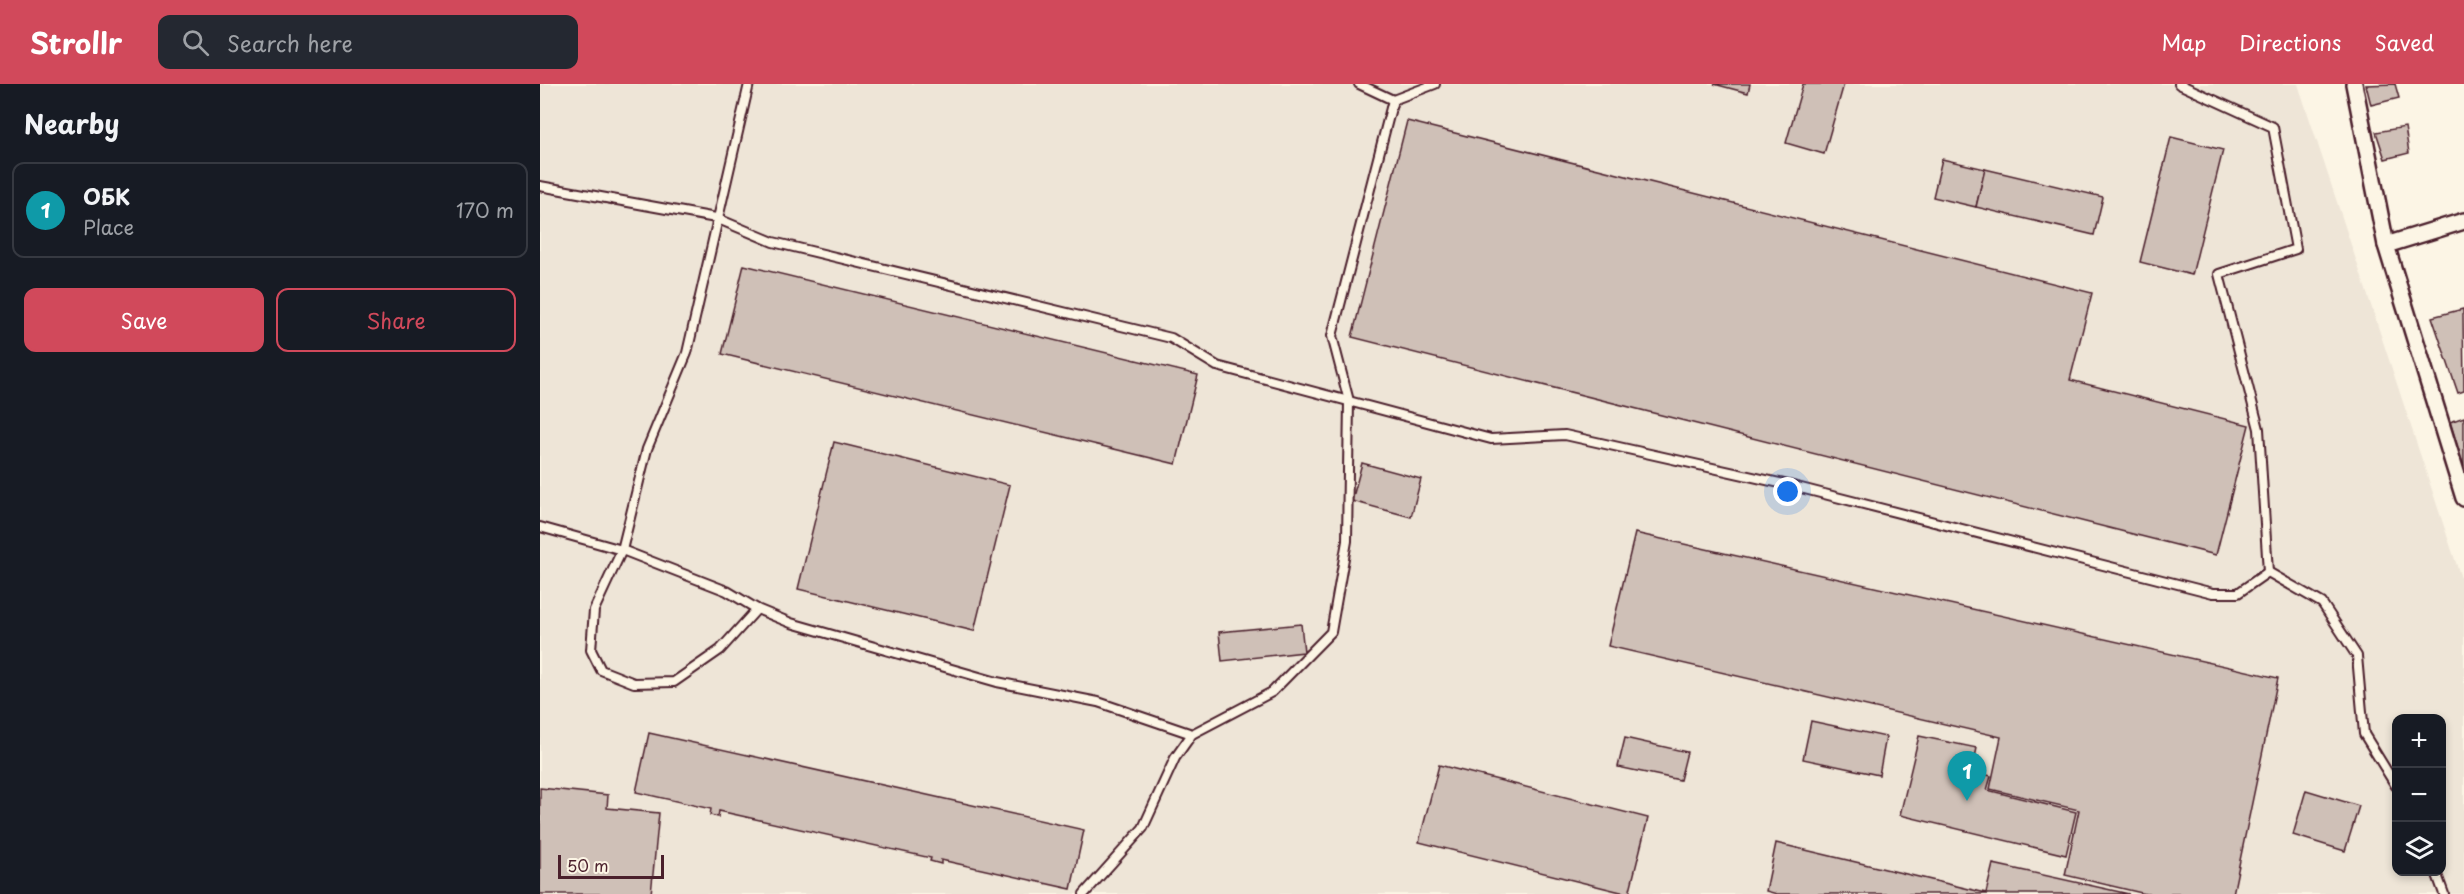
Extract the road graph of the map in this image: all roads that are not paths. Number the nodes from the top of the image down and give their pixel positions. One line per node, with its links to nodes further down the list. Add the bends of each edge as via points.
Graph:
1 (749, 84): 8 (lane)
2 (1359, 84): 6 (lane)
3 (1435, 84): 6 (lane)
4 (2179, 84): 15 (lane, via 2273,127 2290,215 2296,249 2219,274 2259,429)
5 (2354, 84): 10 (street)
6 (1393, 100): 11 (lane, via 1332,336)
7 (540, 186): 8 (lane)
8 (716, 218): 11 (lane, via 773,242 1172,338 1217,366); 14 (lane, via 713,248 687,353 647,449)
9 (2464, 221): 10 (street)
10 (2386, 245): 12 (street)
11 (1349, 401): 15 (lane, via 1491,439 1565,435 1588,440 1789,485 2213,593 2238,593); 17 (lane, via 1347,541 1331,632 1272,692)
12 (2464, 498)
13 (540, 527): 14 (lane)
14 (622, 550): 16 (lane, via 727,591); 16 (lane, via 594,610 591,650 601,670 634,683 675,682 720,650)
15 (2268, 572): 18 (lane, via 2322,603 2357,656 2364,734)
16 (757, 609): 17 (lane, via 791,623 998,682 1098,702)
17 (1192, 734): 20 (lane, via 1175,758 1143,828)
18 (2392, 778)
19 (2437, 876): 21 (lane)
20 (1084, 894)
21 (2444, 894)

